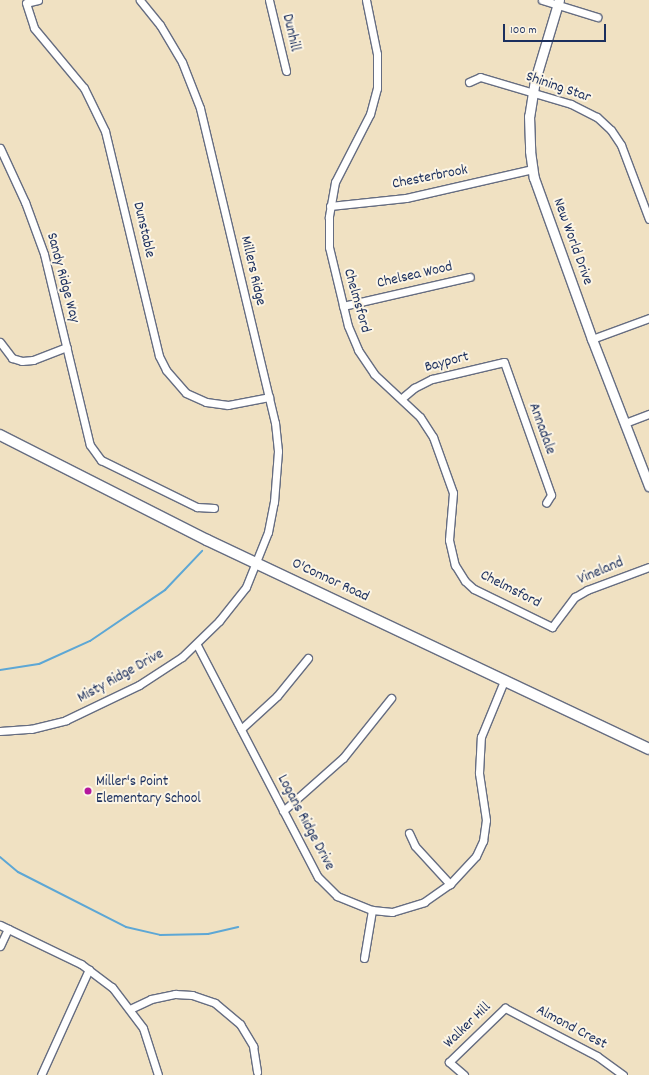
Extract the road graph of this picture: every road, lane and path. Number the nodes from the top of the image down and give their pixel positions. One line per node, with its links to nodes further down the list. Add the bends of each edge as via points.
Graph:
1 (38, 0): 22 (street, Dunstable, via 26,3 34,28 84,88 105,131 159,356 166,370 186,393 206,402 228,405)
2 (140, 0): 22 (street, Millers Ridge, via 160,25 182,62 200,108)
3 (269, 0): 8 (street, Dunhill)
4 (366, 0): 13 (street, Chelmsford, via 377,54 377,88 364,126 340,167)
5 (542, 0): 6 (street)
6 (559, 2): 7 (street); 10 (street, New World Drive)
7 (597, 17)
8 (286, 71)
9 (469, 82): 10 (street, Shining Star, via 480,77)
10 (533, 93): 12 (street, New World Drive, via 528,128); 14 (street, Shining Star, via 580,108 605,124 624,153)
11 (0, 148): 20 (street, Sandy Ridge Way, via 25,202 44,254)
12 (533, 169): 13 (street, Chesterbrook, via 406,198); 18 (street, New World Drive, via 540,197)
13 (330, 206): 16 (street, Chelmsford, via 329,248)
14 (649, 218)
15 (470, 276): 16 (street, Chelsea Wood)
16 (343, 306): 23 (street, Chelmsford, via 351,337 365,362 384,384)
17 (649, 318): 18 (street)
18 (592, 339): 25 (street, New World Drive)
19 (0, 342): 20 (street, via 12,358 22,361 33,360)
20 (67, 347): 29 (street, Sandy Ridge Way, via 80,421 90,445 101,460 197,507)
21 (504, 362): 23 (street, Bayport, via 426,381); 28 (street, Annadale, via 551,495)
22 (269, 397): 30 (street, Millers Ridge, via 277,444 277,476 268,532)
23 (402, 398): 32 (street, Chelmsford, via 427,427 452,486 453,507 449,547 458,571 464,580 485,595)
24 (649, 414): 25 (street)
25 (625, 423): 27 (street, New World Drive)
26 (0, 435): 30 (main road, O'Connor Road)
27 (649, 486)
28 (546, 503)
29 (214, 508)
30 (257, 563): 33 (street, Misty Ridge Drive, via 246,587); 35 (main road, O'Connor Road)
31 (649, 567): 32 (street, Vineland, via 586,590 575,597)
32 (552, 627)
33 (197, 645): 37 (street, Logans Ridge Drive); 38 (street, Misty Ridge Drive, via 161,673 89,711 50,726)
34 (308, 658): 37 (street, via 277,696)
35 (504, 681): 39 (main road, O'Connor Road); 42 (street, Logans Ridge Drive, via 484,726 479,749 479,773 486,810 483,841 470,865)
36 (391, 698): 40 (street, via 343,758)
37 (241, 729): 40 (street, Logans Ridge Drive)
38 (0, 731)
39 (649, 749)
40 (283, 811): 43 (street, Logans Ridge Drive, via 312,869 324,884 344,900)
41 (409, 833): 42 (street, via 415,846)
42 (450, 884): 43 (street, Logans Ridge Drive, via 435,896 410,908 392,912)
43 (372, 910): 47 (street)
44 (0, 925): 45 (street)
45 (8, 929): 46 (street); 48 (street)
46 (0, 946)
47 (364, 958)
48 (89, 969): 50 (street, via 112,987); 52 (street)
49 (505, 1008): 54 (street, Walker Hill, via 449,1062); 55 (street, Almond Crest, via 597,1056)
50 (130, 1009): 51 (street, via 151,999 175,994 192,995 215,1003 240,1024 253,1046); 53 (street, via 150,1044)
51 (257, 1072)
52 (42, 1075)
53 (158, 1075)
54 (464, 1075)
55 (623, 1075)

